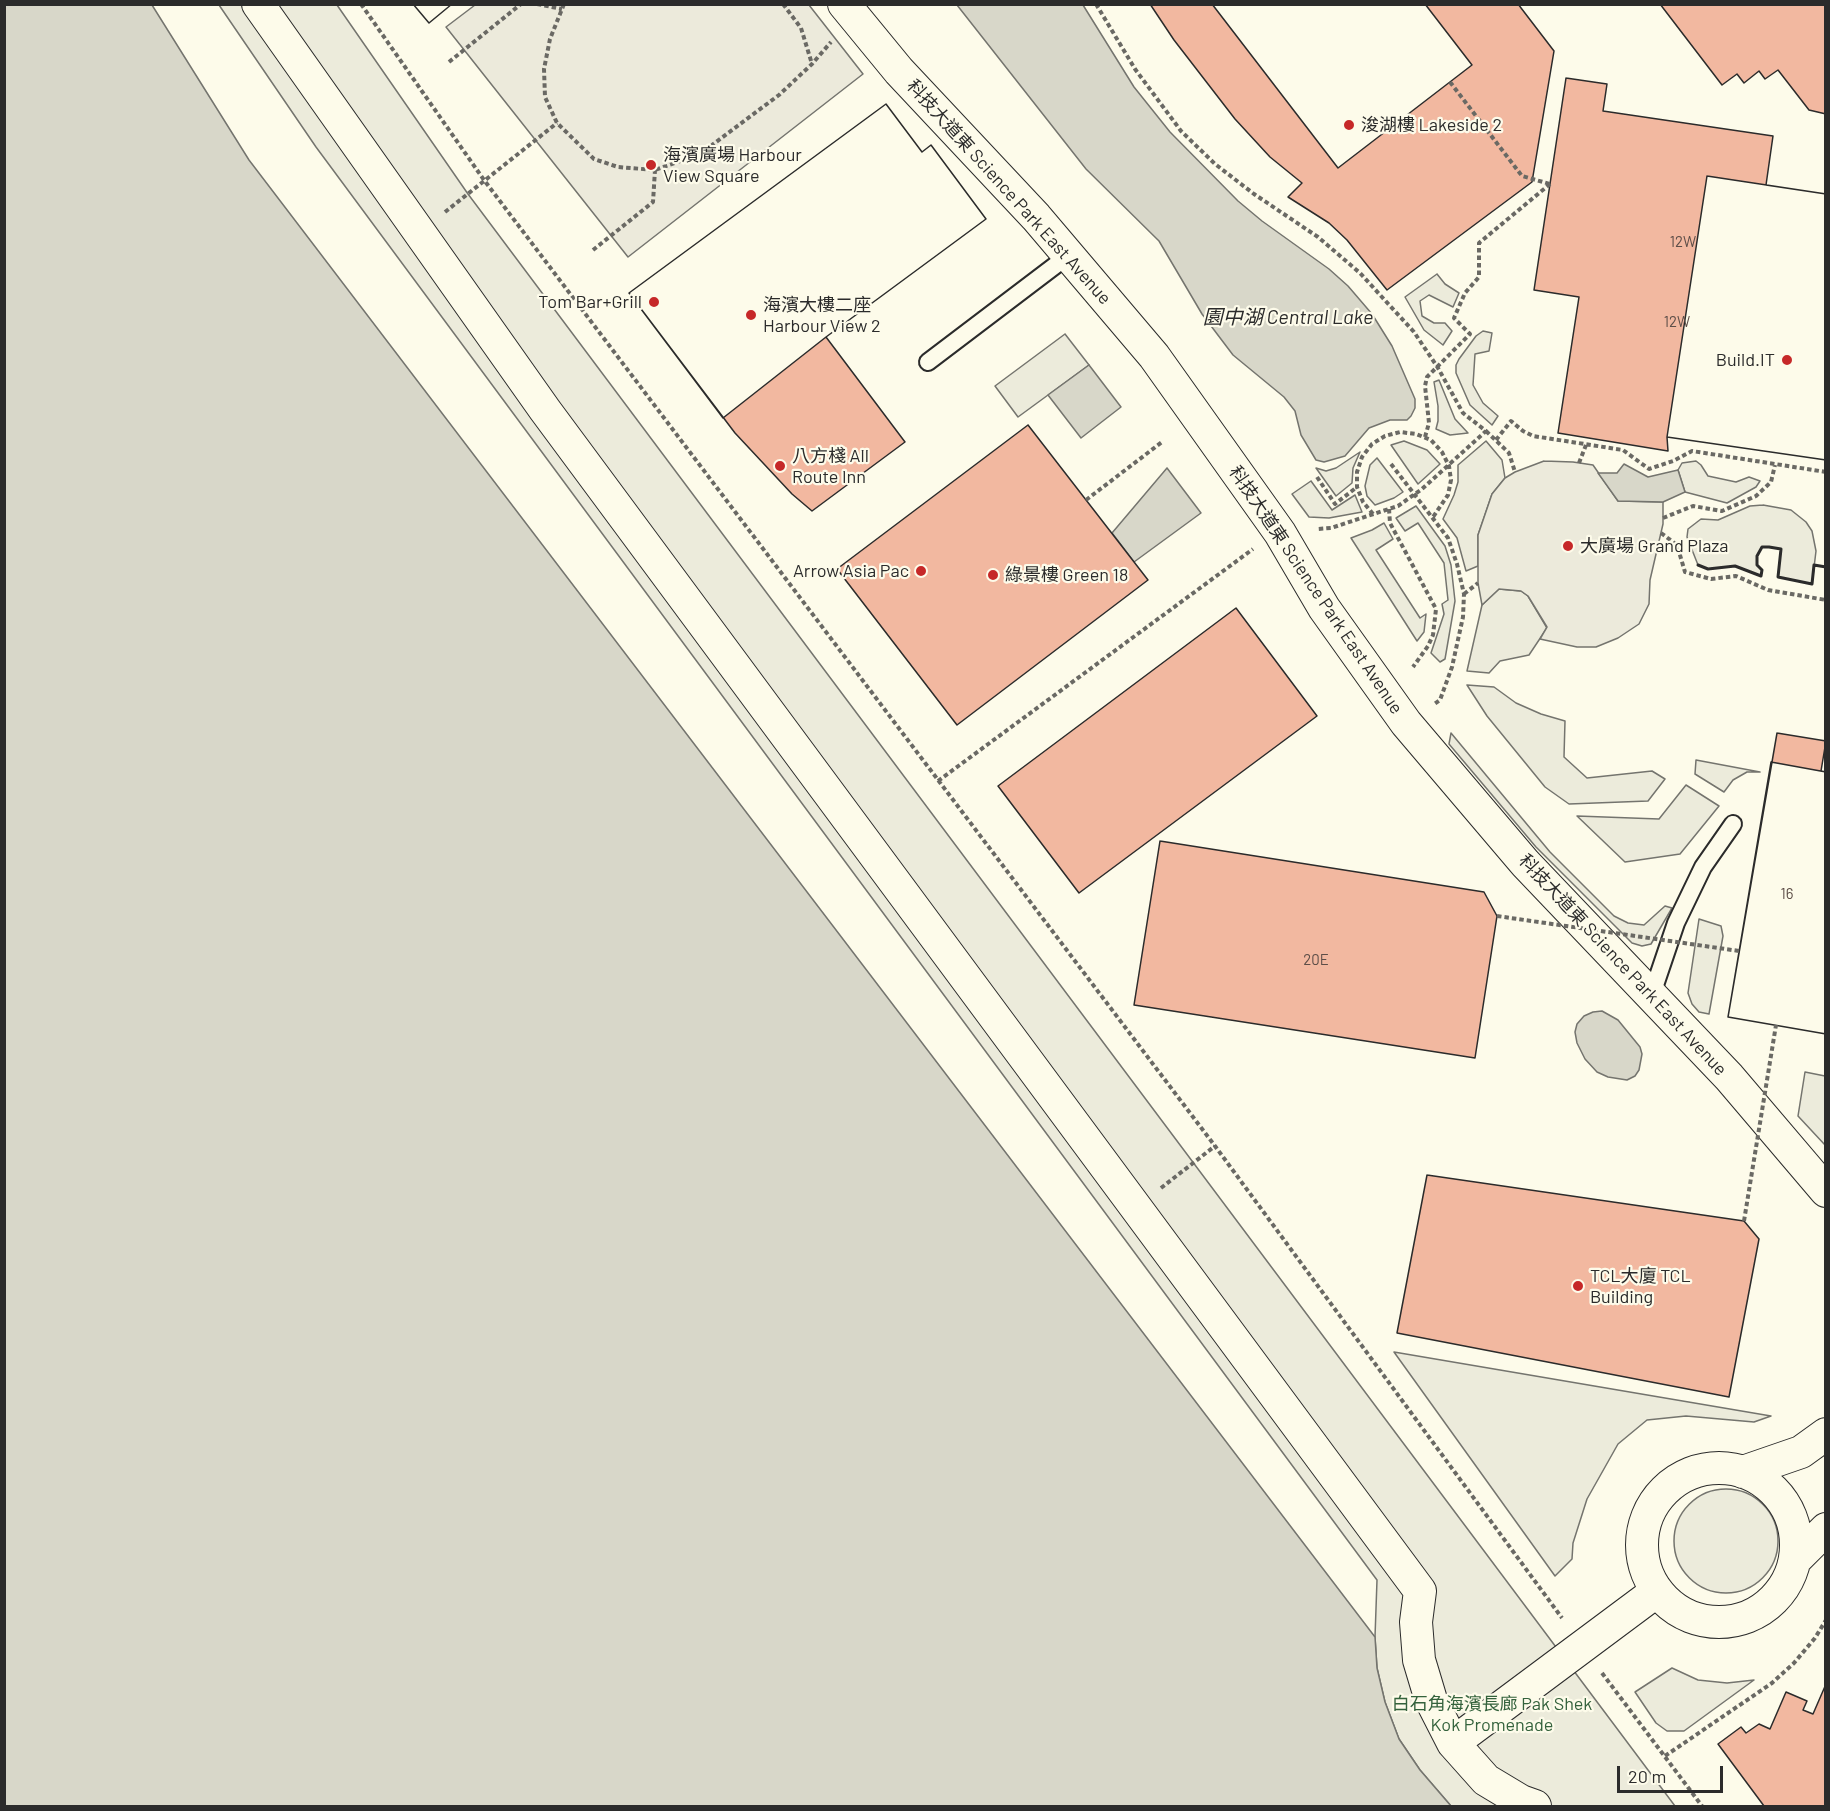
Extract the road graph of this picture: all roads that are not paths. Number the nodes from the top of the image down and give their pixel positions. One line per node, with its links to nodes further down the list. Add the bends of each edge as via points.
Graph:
1 (258, 4): 13 (street, via 559,430 1420,1591 1416,1622 1419,1660 1431,1700)
2 (849, 10): 3 (street, 科技大道東 Science Park East Avenue, via 899,71)
3 (1069, 255): 4 (lane); 6 (street, 科技大道東 Science Park East Avenue, via 1154,356 1280,533 1324,608 1406,723 1525,863)
4 (928, 362)
5 (1733, 824): 6 (lane, via 1704,867 1676,923)
6 (1652, 994): 7 (street, 科技大道東 Science Park East Avenue)
7 (1826, 1191)
8 (1826, 1434): 9 (street, via 1801,1452)
9 (1743, 1472): 11 (street, via 1763,1482 1791,1515); 12 (street, via 1719,1468 1695,1472 1673,1483 1656,1500 1646,1522 1642,1546 1646,1570)
10 (1826, 1529): 11 (street)
11 (1796, 1559): 12 (street, via 1776,1598 1758,1612 1737,1620 1715,1623 1693,1618 1673,1607)
12 (1657, 1591): 13 (street)
13 (1453, 1743): 14 (street, via 1486,1780)
14 (1535, 1806)

